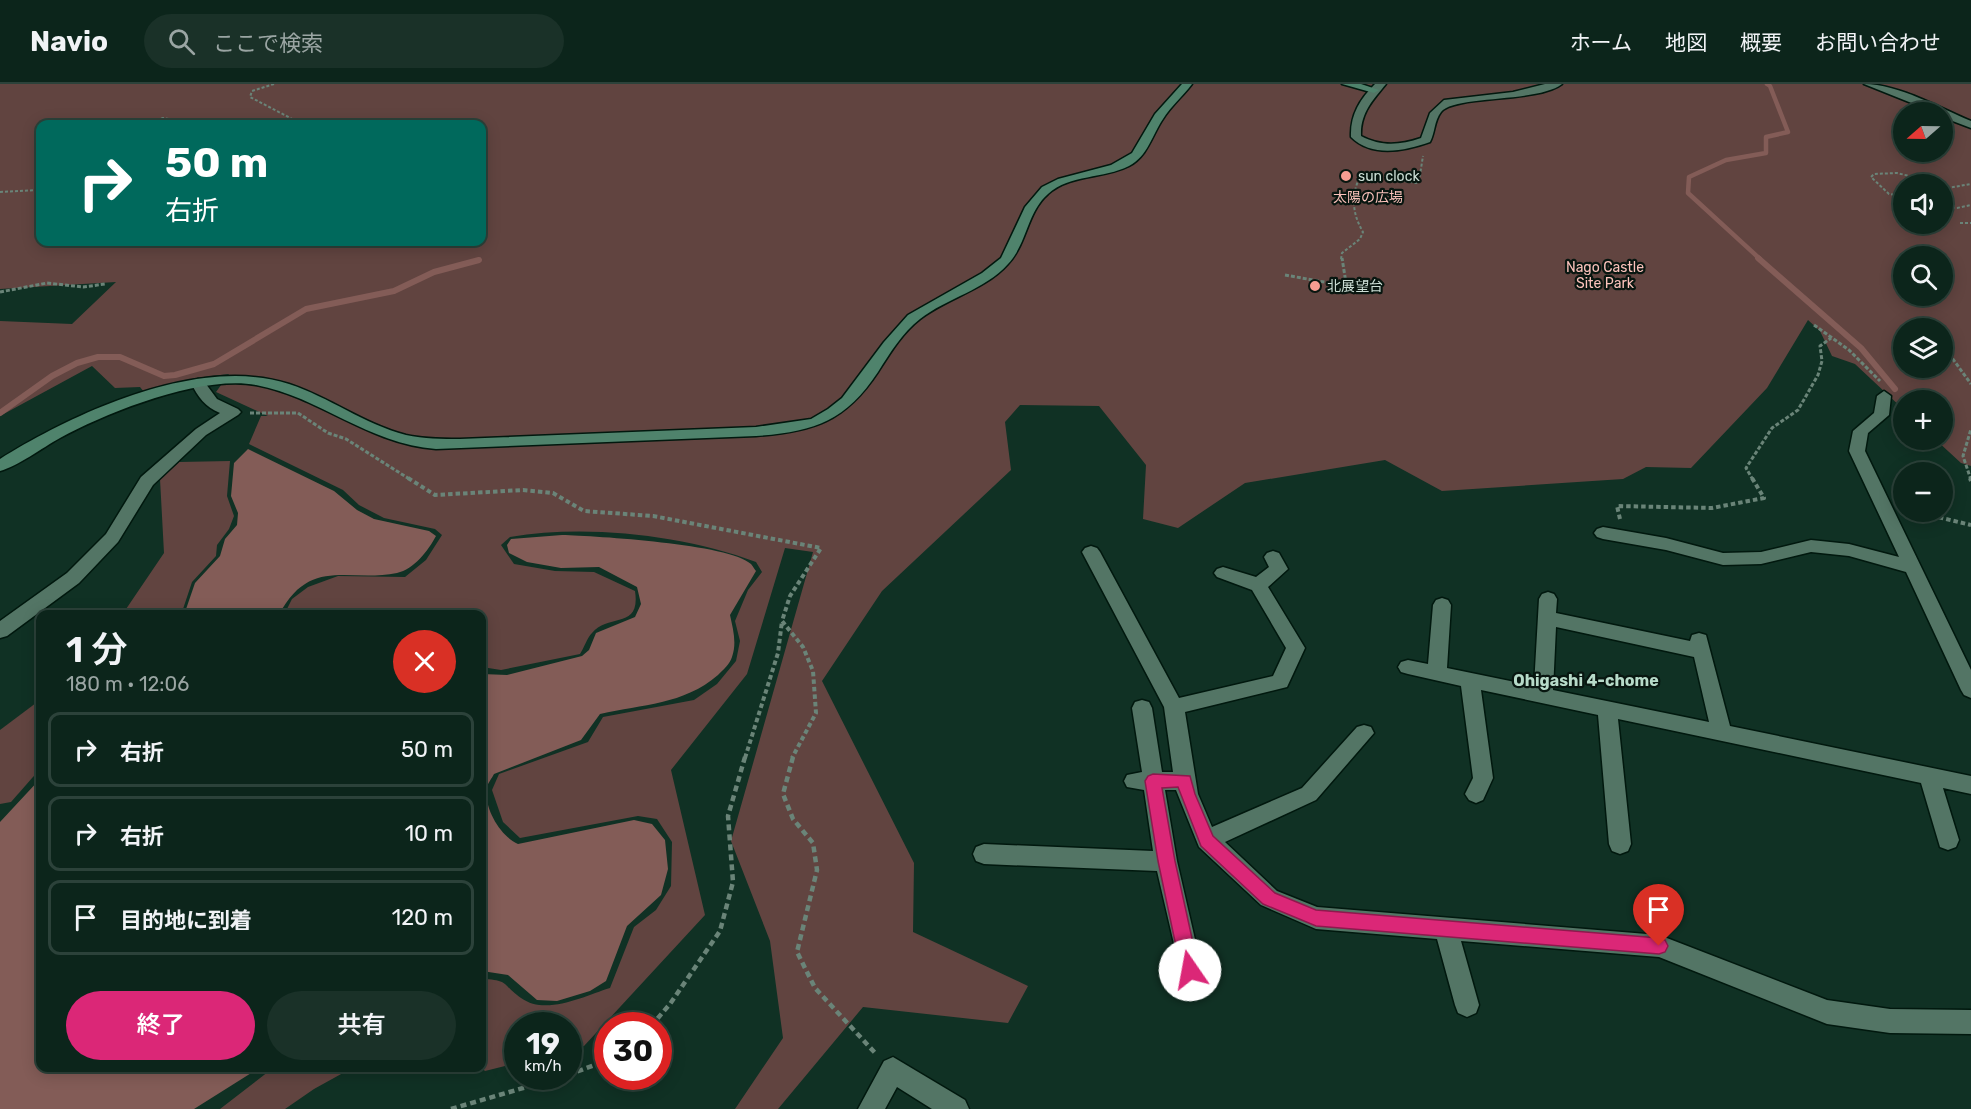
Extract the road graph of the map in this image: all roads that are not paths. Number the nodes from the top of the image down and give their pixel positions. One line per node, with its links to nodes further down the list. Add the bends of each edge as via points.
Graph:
1 (1187, 84): 9 (street, via 1157,118 1140,153 1123,164 1047,187 1032,204 1014,251 998,268 916,316 899,331 846,405 814,422 726,432 424,443 386,434 282,386 257,381)
2 (1347, 84): 5 (street)
3 (1557, 84): 5 (street, via 1513,95 1440,105 1424,141 1396,150 1377,147 1356,137 1359,111)
4 (1869, 84): 6 (street)
5 (1377, 87)
6 (1914, 102)
7 (1953, 117): 8 (street)
8 (1971, 124)
9 (198, 383): 11 (street, via 65,430); 19 (street, via 214,407 233,412 201,432 147,481 112,538 73,578)
10 (1884, 396): 15 (street, via 1881,415 1861,431 1857,451)
11 (0, 466)
12 (1603, 533): 15 (street, via 1723,559 1761,558 1811,546 1849,550)
13 (1090, 552): 25 (street)
14 (1273, 557): 17 (street, via 1280,569)
15 (1912, 567): 23 (street)
16 (1223, 573): 17 (street)
17 (1258, 585): 25 (street, via 1296,648 1280,682)
18 (1442, 605): 21 (street)
19 (0, 631)
20 (1408, 667): 21 (street)
21 (1437, 673): 22 (street)
22 (1470, 680): 24 (street); 34 (street, via 1483,778)
23 (1971, 690)
24 (1542, 694): 27 (street); 29 (street, via 1548,608 1700,645)
25 (1174, 707): 32 (street)
26 (1142, 708): 31 (street)
27 (1607, 709): 29 (street); 37 (street)
28 (1364, 733): 35 (street, via 1309,794)
29 (1722, 734): 30 (street)
30 (1929, 776): 33 (street); 36 (street)
31 (1143, 781): 32 (street); 39 (street)
32 (1185, 781): 35 (street)
33 (1971, 785)
34 (1476, 794)
35 (1207, 840): 40 (street, via 1269,898 1316,918)
36 (1948, 840)
37 (1620, 844)
38 (984, 854): 39 (street)
39 (1166, 861): 41 (street)
40 (1446, 929): 42 (street); 43 (street, via 1659,946 1827,1012 1890,1021)
41 (1190, 970)
42 (1467, 1005)
43 (1971, 1022)
44 (871, 1109): 45 (street, via 892,1070)
45 (956, 1109)

